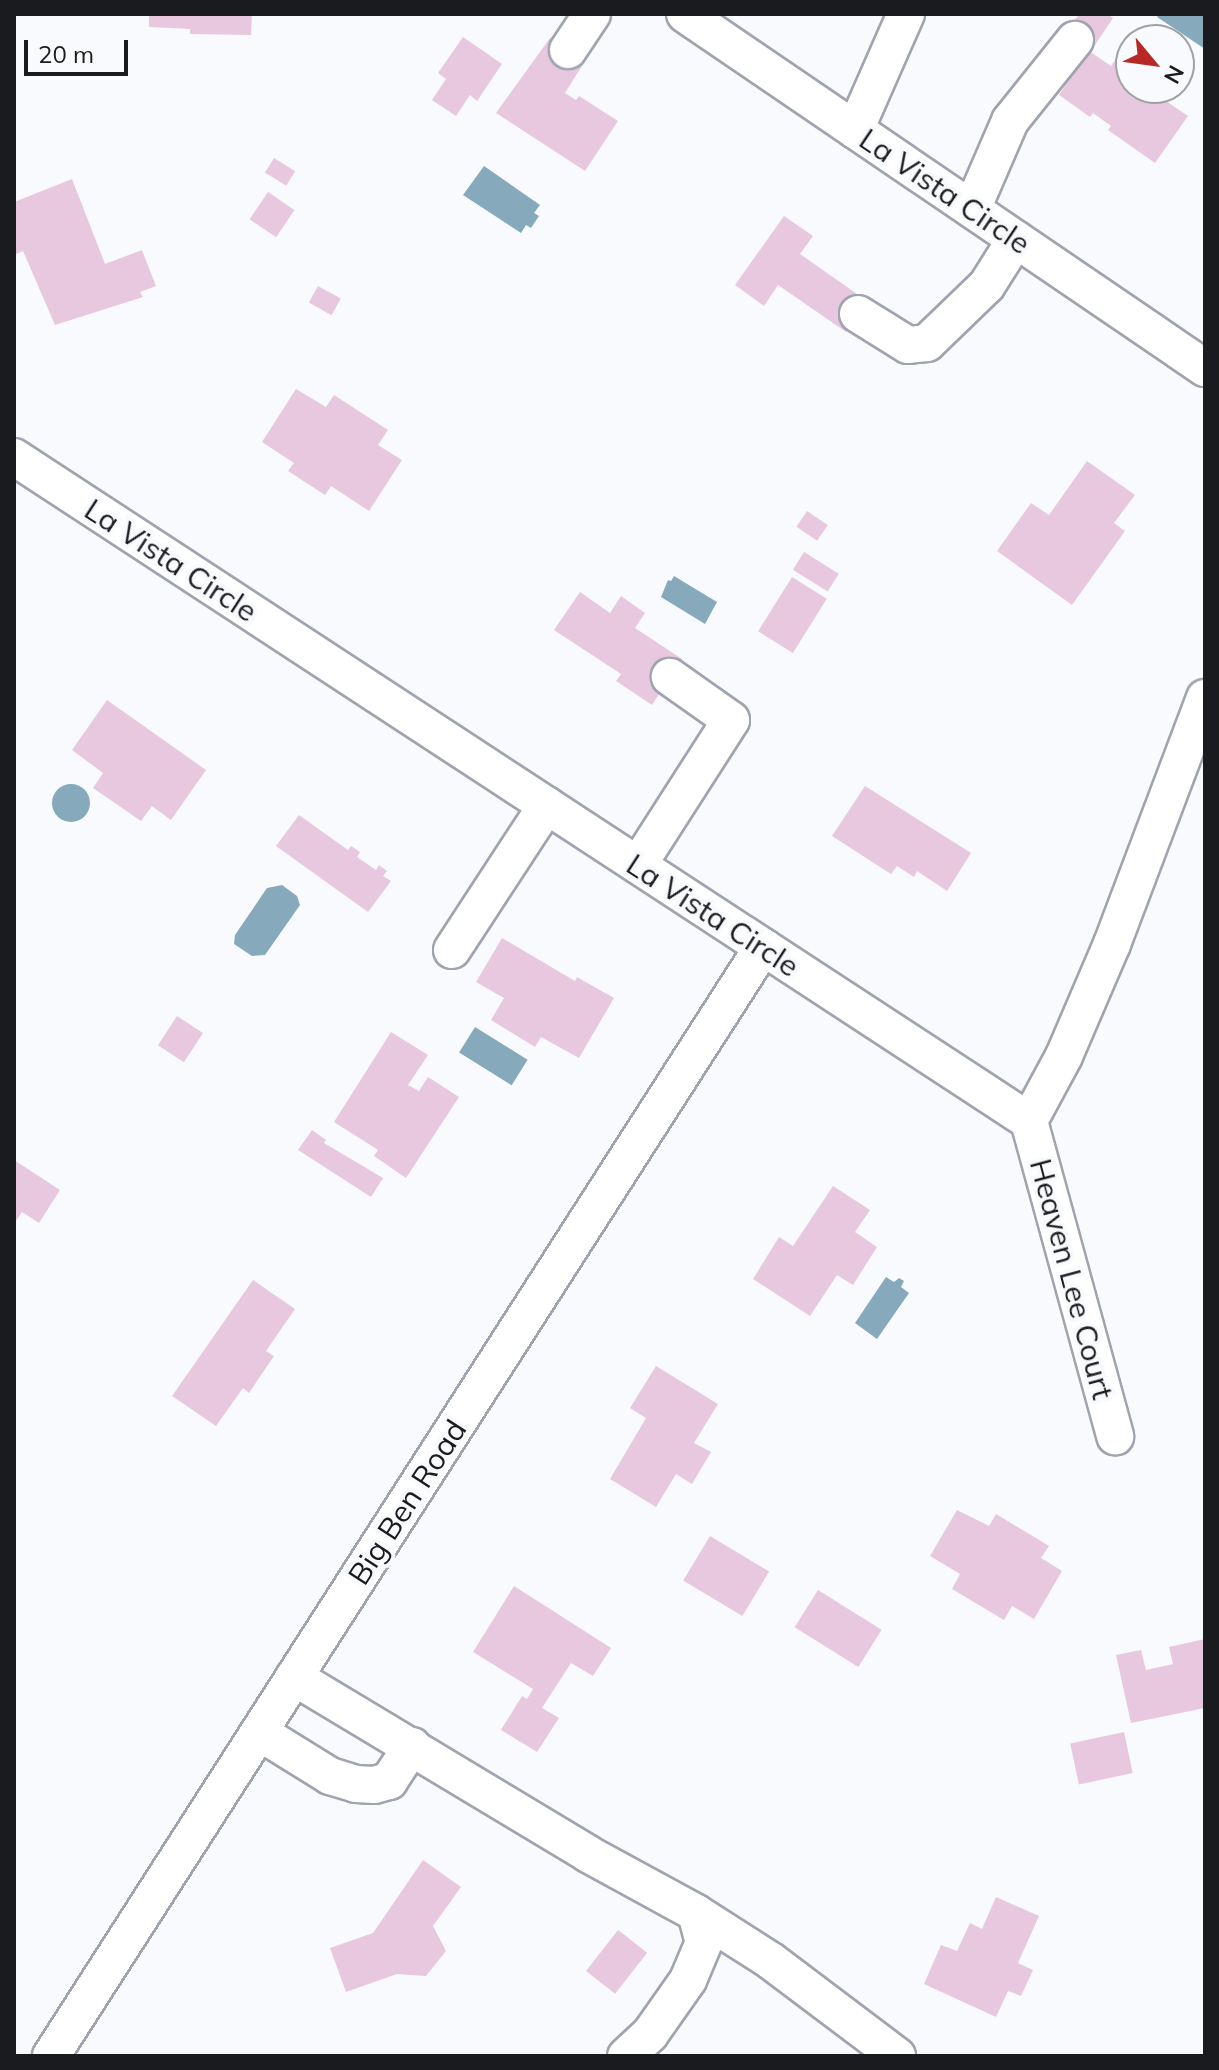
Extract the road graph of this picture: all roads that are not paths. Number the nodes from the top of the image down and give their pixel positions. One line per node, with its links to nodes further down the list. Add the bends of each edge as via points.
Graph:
1 (592, 14): 5 (street)
2 (685, 14): 6 (street, La Vista Circle)
3 (906, 14): 6 (street)
4 (1075, 40): 7 (street, via 1010,121)
5 (568, 50)
6 (855, 130): 7 (street, La Vista Circle)
7 (972, 209): 8 (street, La Vista Circle)
8 (1016, 239): 9 (street, via 987,285 927,343 908,345); 10 (street, La Vista Circle)
9 (858, 314)
10 (1205, 368)
11 (14, 457): 14 (street, La Vista Circle)
12 (670, 677): 15 (street, via 731,720)
13 (1201, 719): 18 (street, via 1112,944 1064,1056)
14 (547, 805): 15 (street, La Vista Circle); 17 (street)
15 (638, 865): 16 (street, La Vista Circle)
16 (763, 947): 18 (street, La Vista Circle); 20 (street, Big Ben Road)
17 (452, 950)
18 (1029, 1121): 19 (street, Heaven Lee Court)
19 (1115, 1436)
20 (294, 1677): 21 (street, Big Ben Road); 22 (street)
21 (259, 1732): 22 (street, via 330,1776 356,1784 389,1781); 24 (street, Big Ben Road)
22 (412, 1746): 23 (street)
23 (696, 1913): 25 (street, via 704,1942 688,1980 650,2034); 26 (street, via 782,1969)
24 (51, 2056)
25 (626, 2056)
26 (897, 2056)

